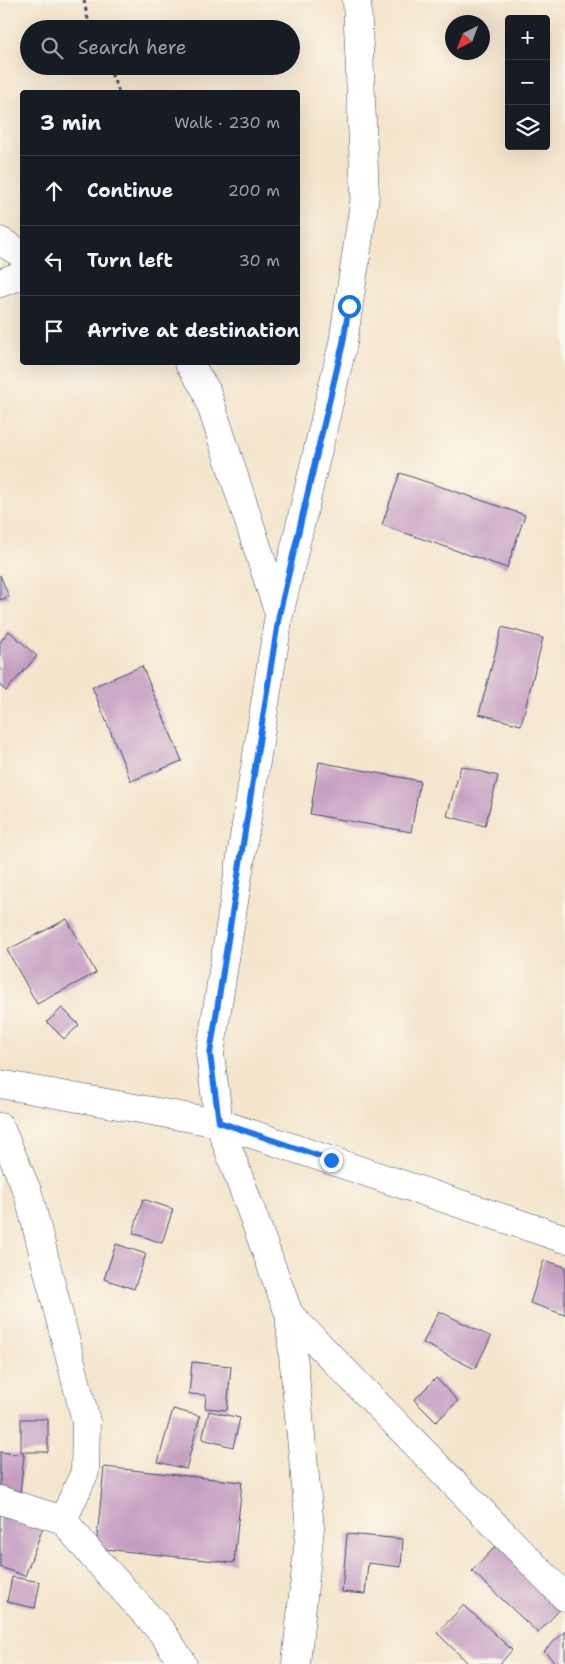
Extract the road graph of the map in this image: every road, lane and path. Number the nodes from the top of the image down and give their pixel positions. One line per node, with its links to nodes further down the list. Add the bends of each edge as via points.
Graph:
1 (84, 0): 3 (path)
2 (357, 0): 11 (street, via 365,196 343,343)
3 (89, 20)
4 (112, 75): 5 (path)
5 (118, 90)
6 (0, 241): 7 (street)
7 (20, 253)
8 (20, 276): 9 (street)
9 (0, 282)
10 (190, 365): 11 (street, via 206,390)
11 (279, 615): 13 (street, via 210,1054)
12 (0, 1084): 13 (street)
13 (219, 1122): 15 (street); 16 (street)
14 (0, 1127): 18 (street, via 28,1193 86,1421 85,1472)
15 (565, 1239)
16 (288, 1314): 19 (street); 21 (street, via 310,1528)
17 (0, 1500): 18 (street)
18 (63, 1520): 20 (street, via 162,1632)
19 (565, 1597)
20 (183, 1664)
21 (296, 1664)

